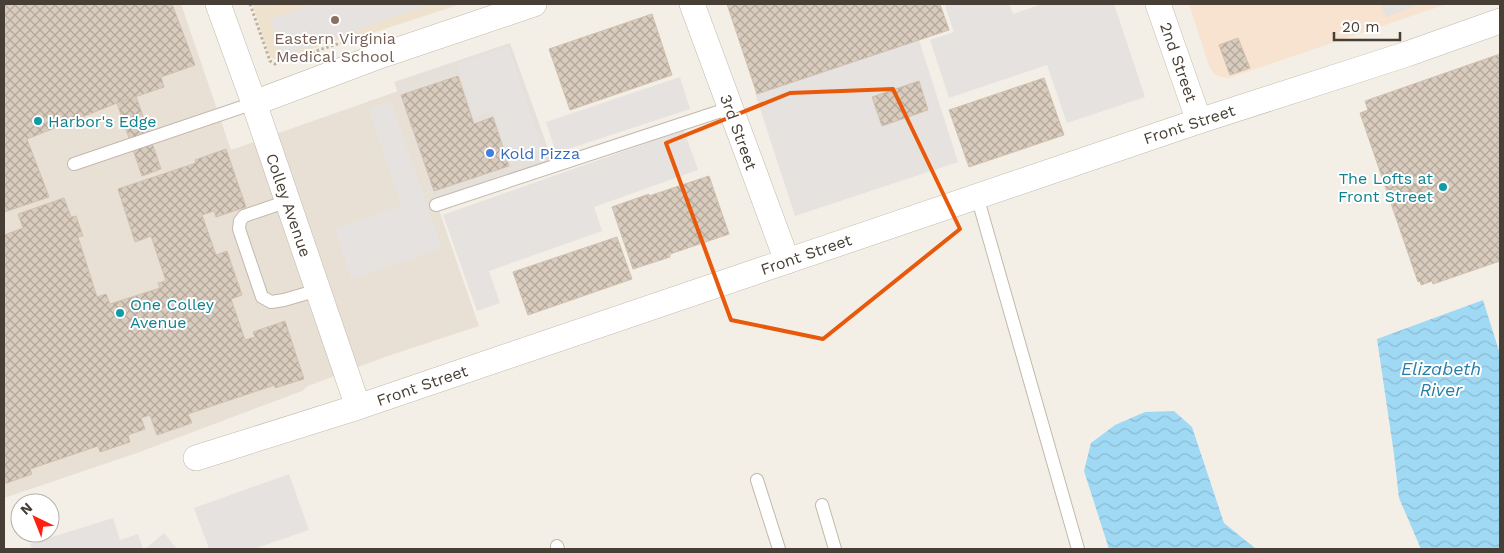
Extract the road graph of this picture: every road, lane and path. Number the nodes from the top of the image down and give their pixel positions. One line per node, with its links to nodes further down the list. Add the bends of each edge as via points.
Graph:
1 (218, 4): 8 (street, Colley Avenue)
2 (250, 4): 7 (path, via 270,61)
3 (534, 4): 8 (street)
4 (692, 4): 9 (street, 3rd Street)
5 (1158, 4): 10 (street, 2nd Street)
6 (1500, 21): 10 (street, Front Street)
7 (275, 64)
8 (254, 103): 11 (lane); 13 (street, Colley Avenue)
9 (730, 108): 14 (lane); 15 (street, 3rd Street)
10 (1199, 121): 12 (street, Front Street)
11 (74, 164)
12 (977, 196): 15 (street, Front Street); 23 (lane)
13 (288, 201): 16 (street, Colley Avenue); 16 (lane, via 244,216 239,229 262,297 270,302)
14 (436, 205)
15 (787, 260): 17 (street, Front Street)
16 (318, 290): 17 (street, Colley Avenue)
17 (358, 407): 18 (street, Front Street)
18 (196, 458)
19 (757, 480): 21 (lane)
20 (822, 505): 22 (lane)
21 (779, 549)
22 (835, 549)
23 (1078, 549)

